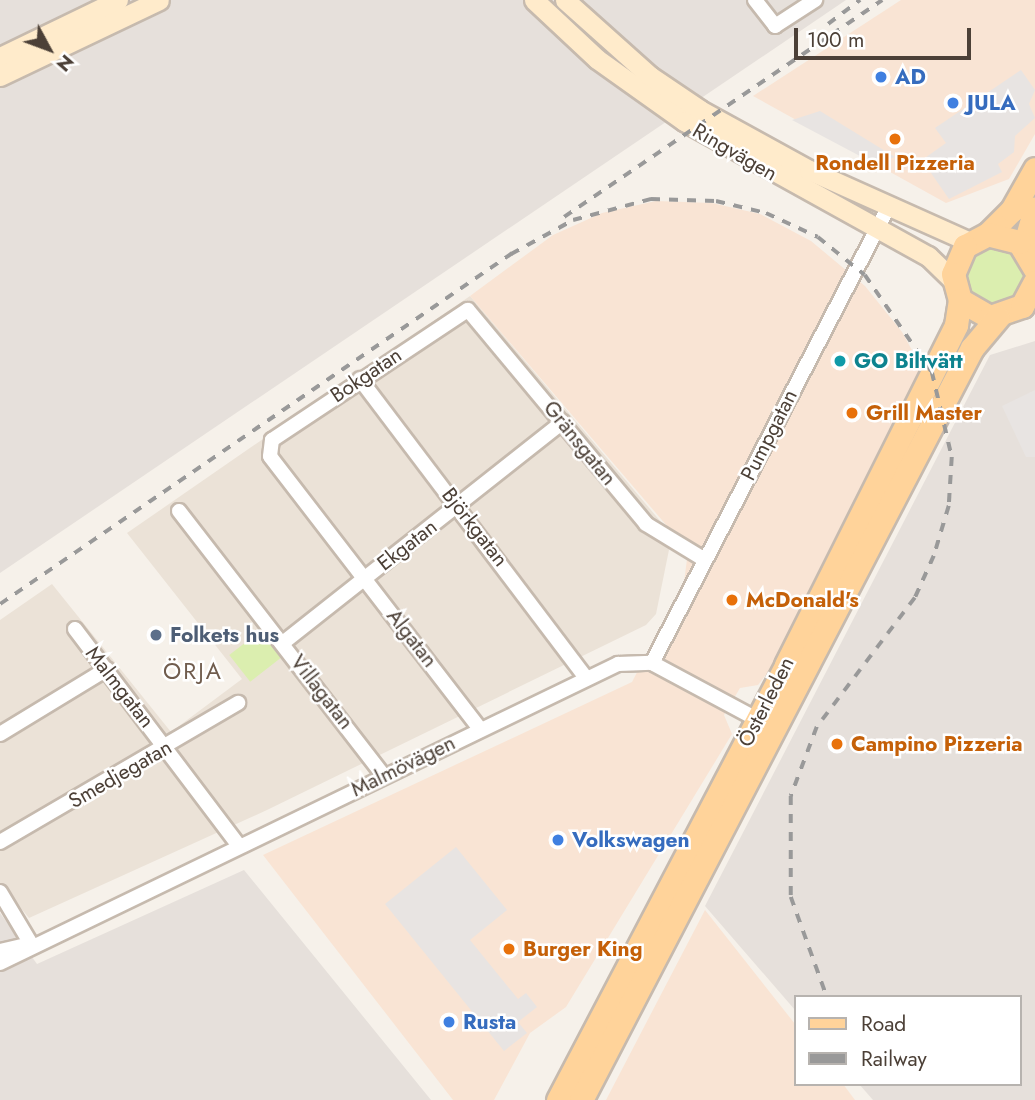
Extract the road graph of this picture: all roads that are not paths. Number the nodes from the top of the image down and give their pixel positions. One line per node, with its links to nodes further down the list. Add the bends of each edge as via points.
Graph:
1 (118, 0): 7 (main road)
2 (159, 0): 8 (main road)
3 (534, 0): 12 (main road, Ringvägen, via 597,59 684,121)
4 (565, 0): 10 (main road, Ringvägen, via 639,68 700,110)
5 (755, 0): 6 (street, via 775,26)
6 (815, 0)
7 (0, 57)
8 (0, 76)
9 (1035, 169): 13 (main road, via 1012,210)
10 (888, 208): 12 (street, Pumpgatan); 13 (main road, Ringvägen)
11 (1035, 209): 14 (main road)
12 (877, 230): 17 (main road, Ringvägen, via 928,256); 26 (street, Pumpgatan)
13 (979, 238): 14 (main road); 17 (main road, Österleden, via 956,259)
14 (1024, 247): 15 (main road)
15 (1035, 268)
16 (1035, 282): 20 (main road, Österleden, via 1026,302)
17 (957, 290): 20 (main road, via 973,312); 34 (main road, Österleden, via 956,325)
18 (468, 310): 21 (street, Bokgatan); 22 (street, Gränsgatan)
19 (1035, 310): 20 (main road)
20 (1005, 315): 34 (main road, Österleden, via 972,348)
21 (360, 379): 23 (street, Bokgatan); 24 (street, Björkgatan)
22 (562, 422): 24 (street, Ekgatan); 26 (street, Gränsgatan, via 646,524)
23 (268, 447): 27 (street, Algatan)
24 (458, 505): 27 (street, Ekgatan); 32 (street, Björkgatan)
25 (179, 511): 29 (street, Villagatan)
26 (705, 560): 30 (street, Pumpgatan)
27 (366, 578): 29 (street, Ekgatan); 35 (street, Algatan)
28 (75, 629): 31 (street, Malmgatan)
29 (284, 642): 38 (street, Villagatan)
30 (652, 663): 32 (street, Malmövägen, via 629,661); 34 (street)
31 (107, 669): 36 (street); 37 (street, Malmgatan)
32 (586, 678): 35 (street, Malmövägen)
33 (238, 703): 37 (street, Smedjegatan)
34 (766, 724): 45 (main road, Österleden); 46 (main road, Österleden)
35 (480, 729): 38 (street, Malmövägen)
36 (0, 734)
37 (167, 748): 39 (street, Smedjegatan); 40 (street, Malmgatan)
38 (384, 776): 40 (street, Malmövägen)
39 (0, 842)
40 (239, 846): 42 (street, Malmövägen)
41 (0, 892): 42 (street)
42 (31, 944): 43 (street, Malmövägen); 44 (street, Malmövägen)
43 (0, 951)
44 (0, 963)
45 (558, 1100)
46 (582, 1100)

